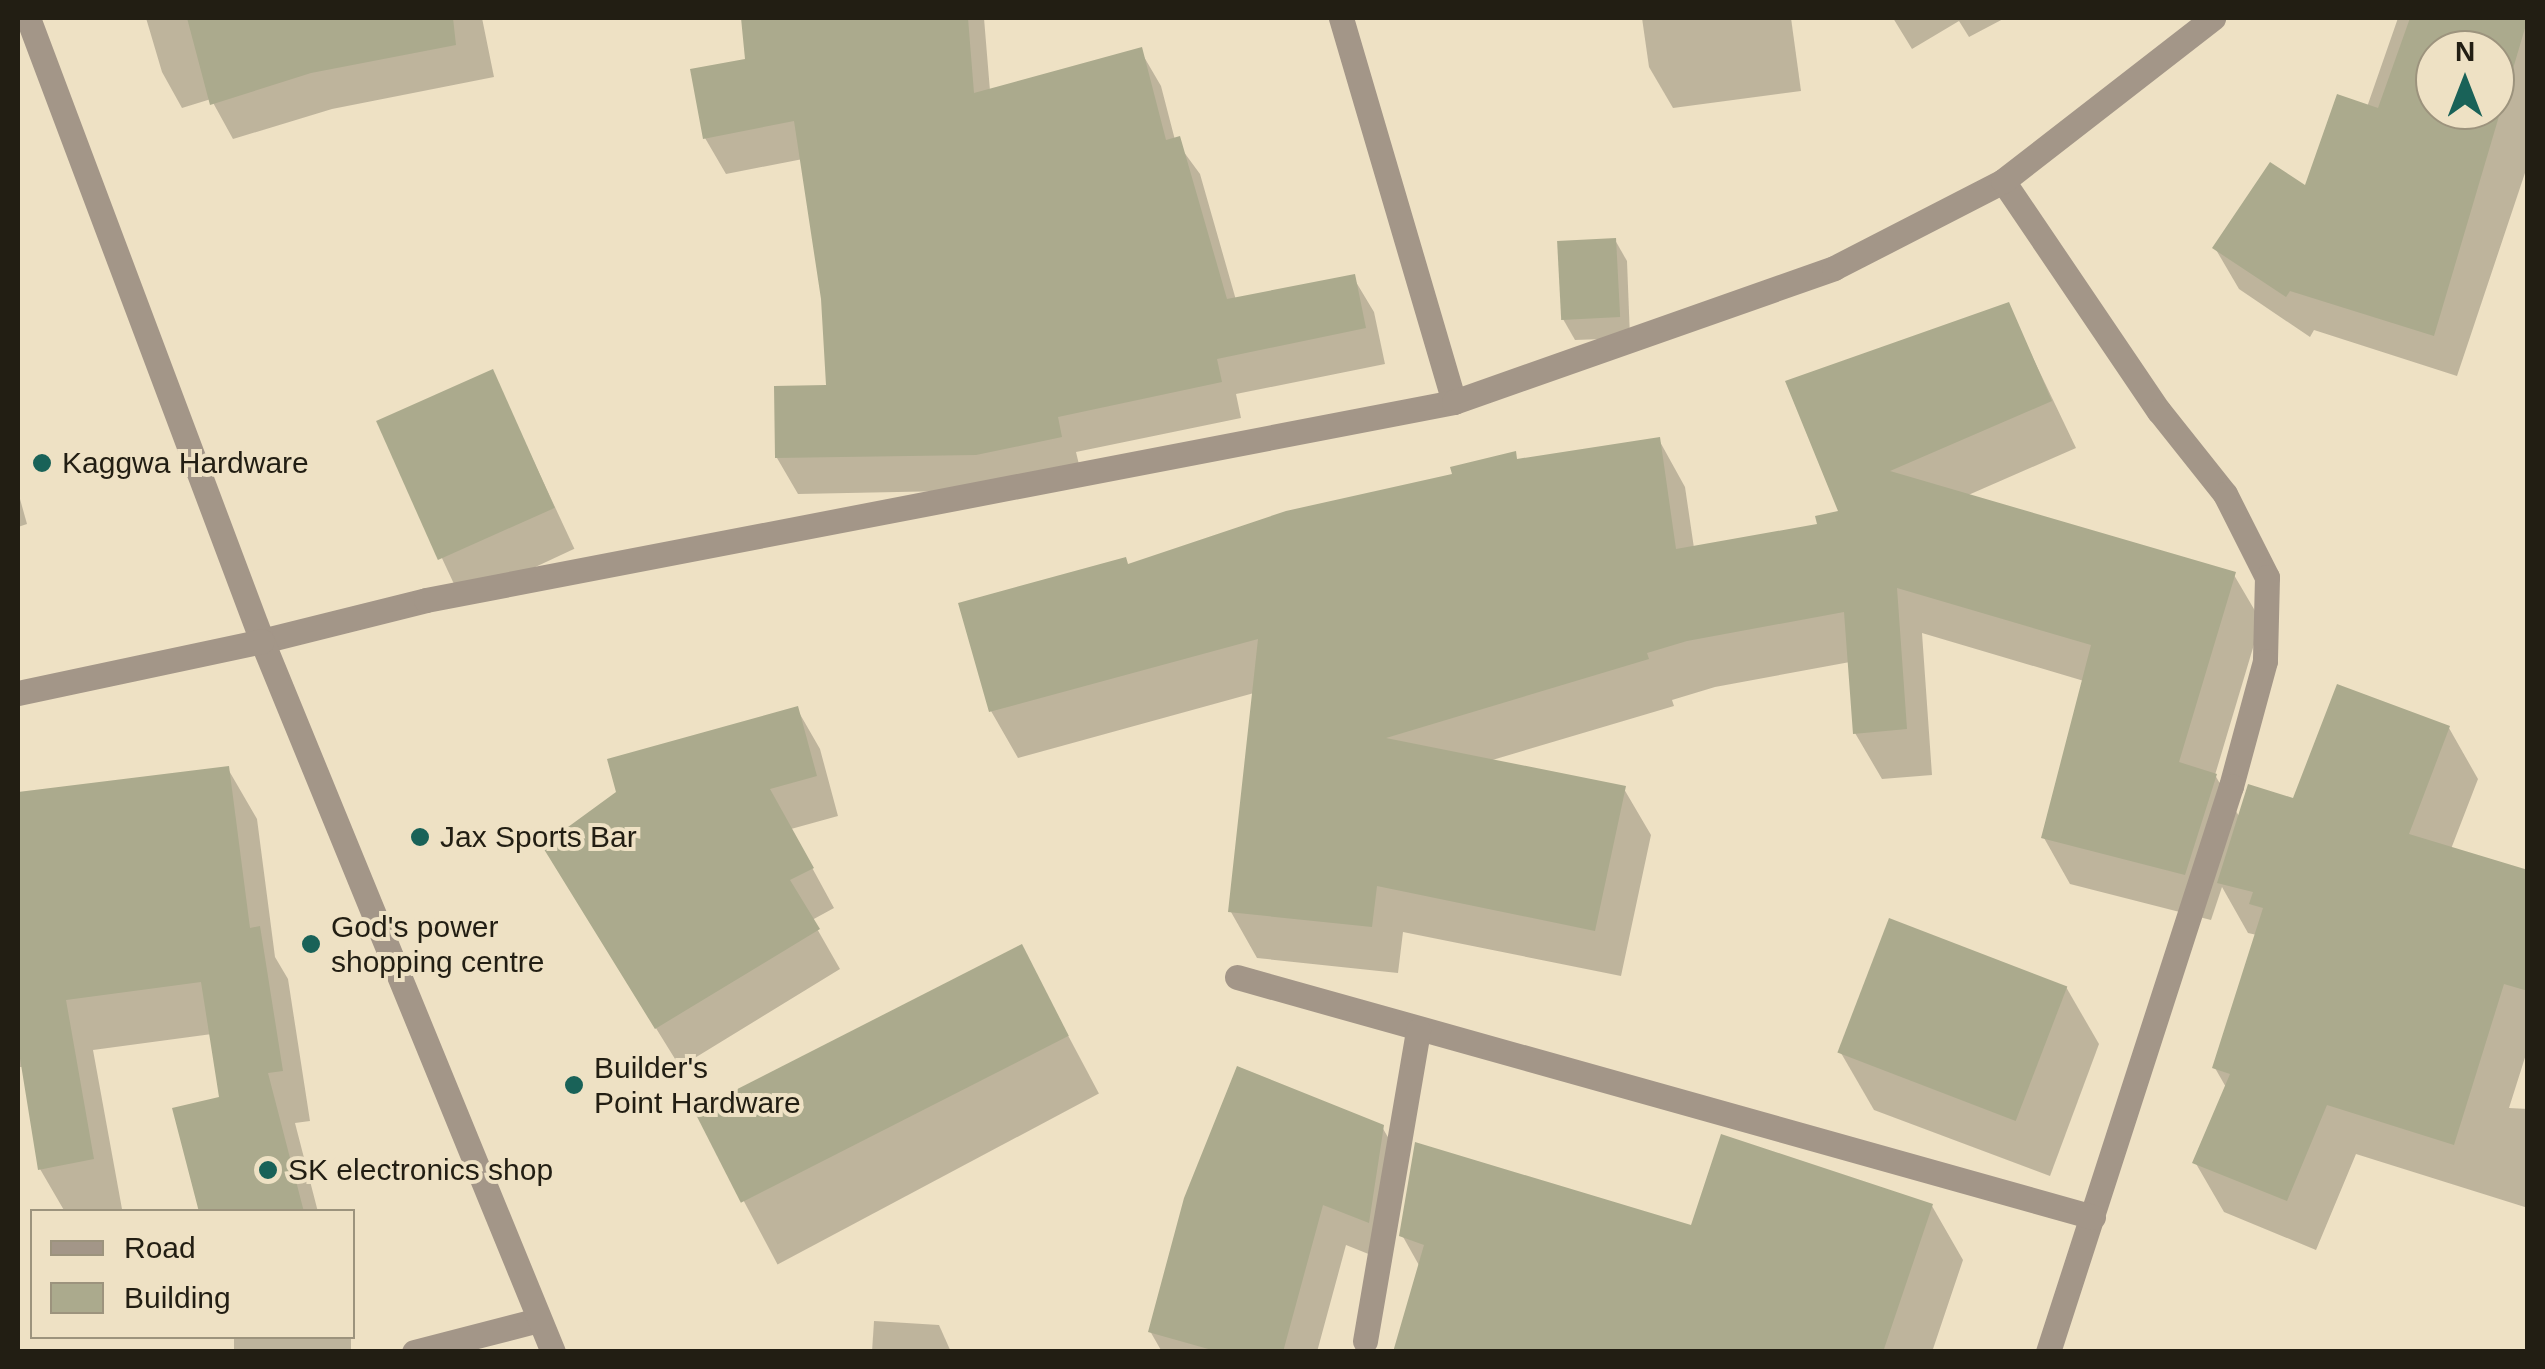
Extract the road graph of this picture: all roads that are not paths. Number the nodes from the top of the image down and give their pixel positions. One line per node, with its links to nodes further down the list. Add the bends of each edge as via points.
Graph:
1 (28, 18): 6 (street)
2 (1341, 18): 5 (street)
3 (2213, 18): 4 (street)
4 (2003, 181): 5 (street, via 1834,268); 10 (street, via 2159,412 2226,494 2267,577 2264,661 2232,786)
5 (1454, 402): 6 (street, via 426,600)
6 (262, 641): 7 (street); 11 (street)
7 (18, 692)
8 (1238, 977): 9 (street)
9 (1418, 1030): 10 (street); 12 (street)
10 (2093, 1216): 15 (street)
11 (539, 1320): 13 (street); 14 (street)
12 (1365, 1341)
13 (414, 1352)
14 (553, 1352)
15 (2048, 1352)

